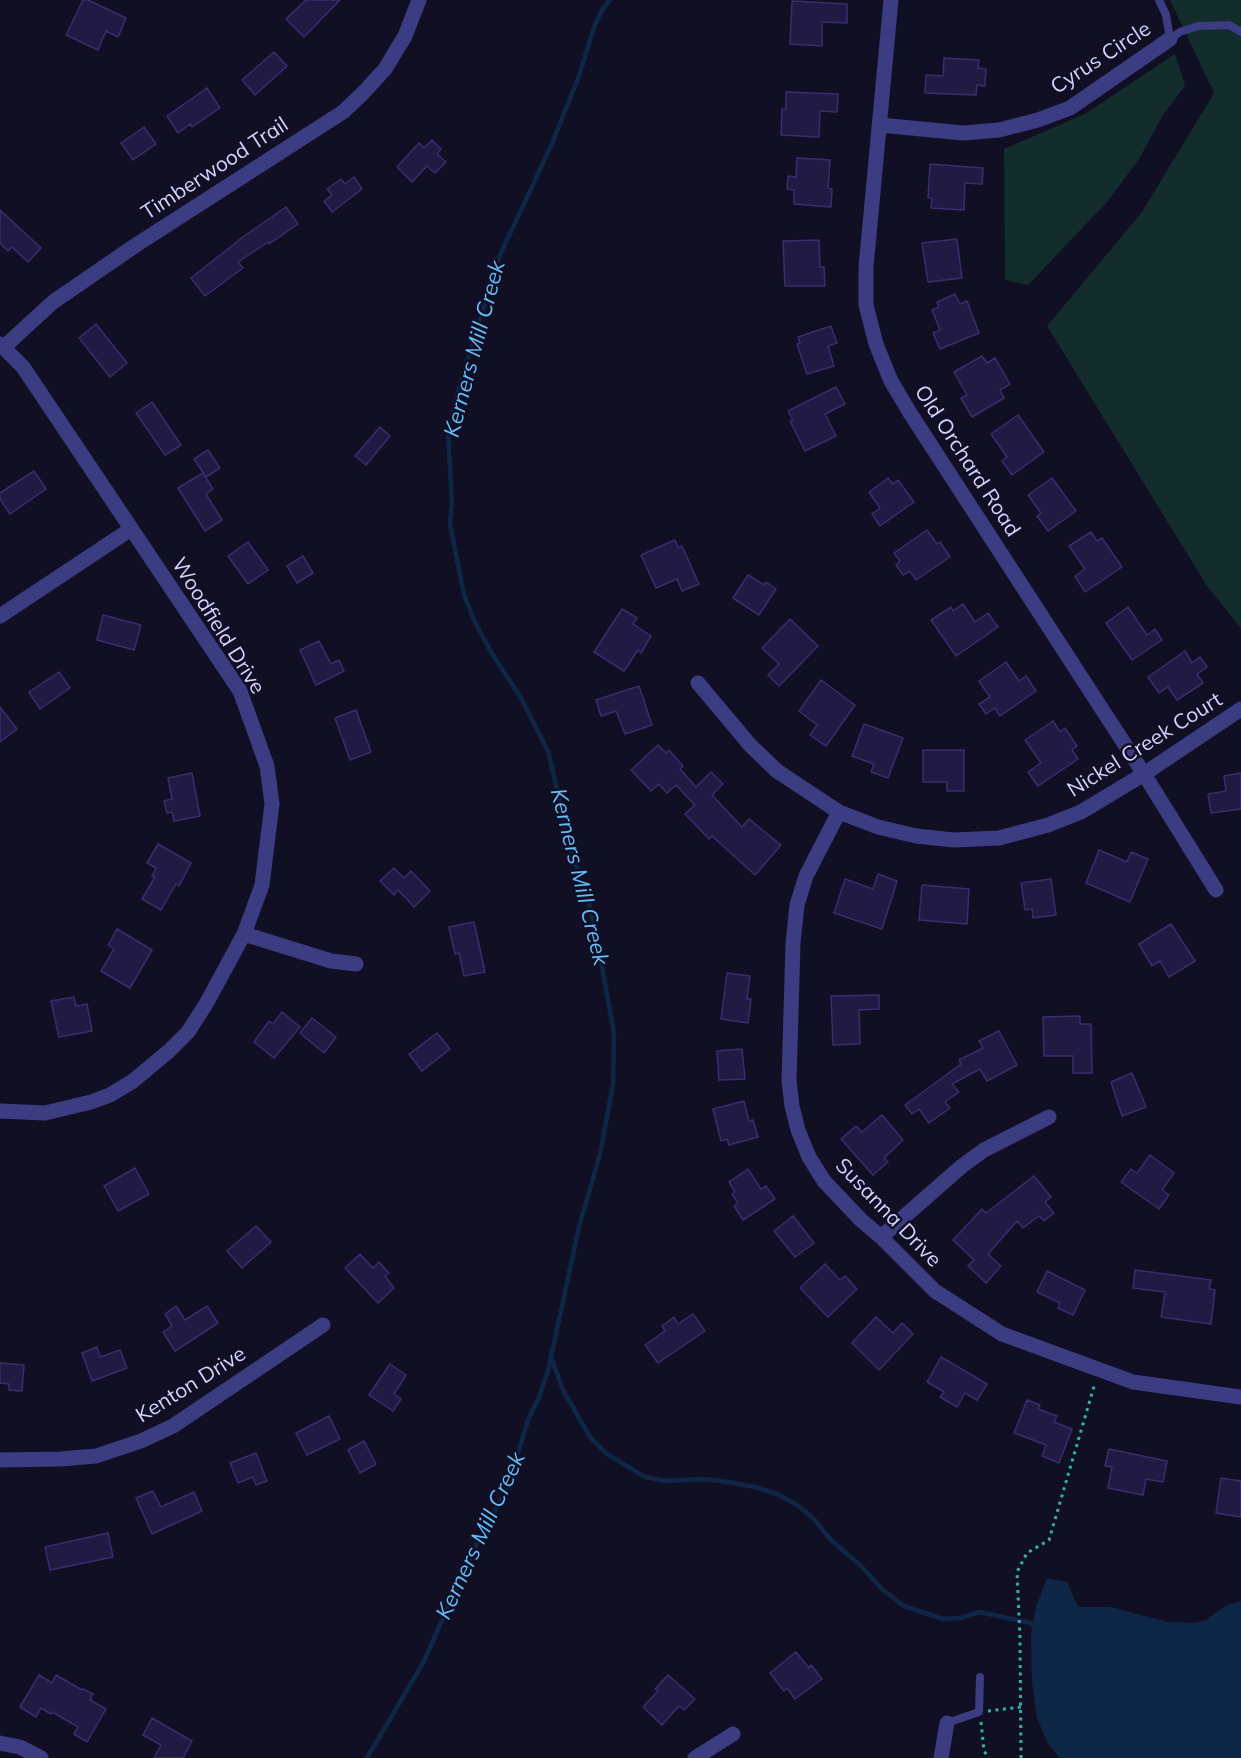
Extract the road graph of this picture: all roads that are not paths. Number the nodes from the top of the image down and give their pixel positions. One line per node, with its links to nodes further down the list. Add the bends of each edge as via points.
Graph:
1 (419, 0): 7 (street, Timberwood Trail, via 405,36 385,69 343,112 52,302)
2 (891, 0): 6 (street, Old Orchard Road)
3 (1159, 0): 5 (lane)
4 (1241, 32): 5 (lane, via 1229,25 1198,26)
5 (1170, 39): 6 (street, Cyrus Circle, via 1070,108 1038,120 963,134)
6 (880, 125): 12 (street, Old Orchard Road, via 866,305 891,381)
7 (2, 345): 8 (street, Woodfield Drive, via 23,367)
8 (131, 529): 9 (street); 15 (street, Woodfield Drive, via 240,691 267,766 272,804 262,885)
9 (0, 615)
10 (698, 683): 13 (street, Nickel Creek Court, via 777,771)
11 (1241, 709): 12 (street, Nickel Creek Court)
12 (1144, 774): 13 (street, Nickel Creek Court, via 1081,812 999,838 954,840 916,836); 14 (street, Old Orchard Road)
13 (839, 812): 19 (street, Susanna Drive, via 806,876 796,905 789,1081 798,1130 809,1157 824,1181)
14 (1216, 890)
15 (244, 934): 16 (street, via 331,961); 17 (street, Woodfield Drive, via 188,1032 133,1081 91,1102 45,1113)
16 (356, 964)
17 (0, 1111)
18 (1048, 1117): 19 (street, via 984,1150)
19 (881, 1237): 21 (street, Susanna Drive, via 935,1291 1002,1334 1133,1382)
20 (323, 1325): 22 (street, Kenton Drive, via 173,1426 141,1441 96,1456)
21 (1241, 1397)
22 (0, 1460)
23 (980, 1677): 24 (lane, via 979,1712)
24 (946, 1723): 29 (street)
25 (733, 1734): 28 (street)
26 (0, 1743): 27 (street, via 20,1747)
27 (40, 1758)
28 (695, 1758)
29 (941, 1758)

